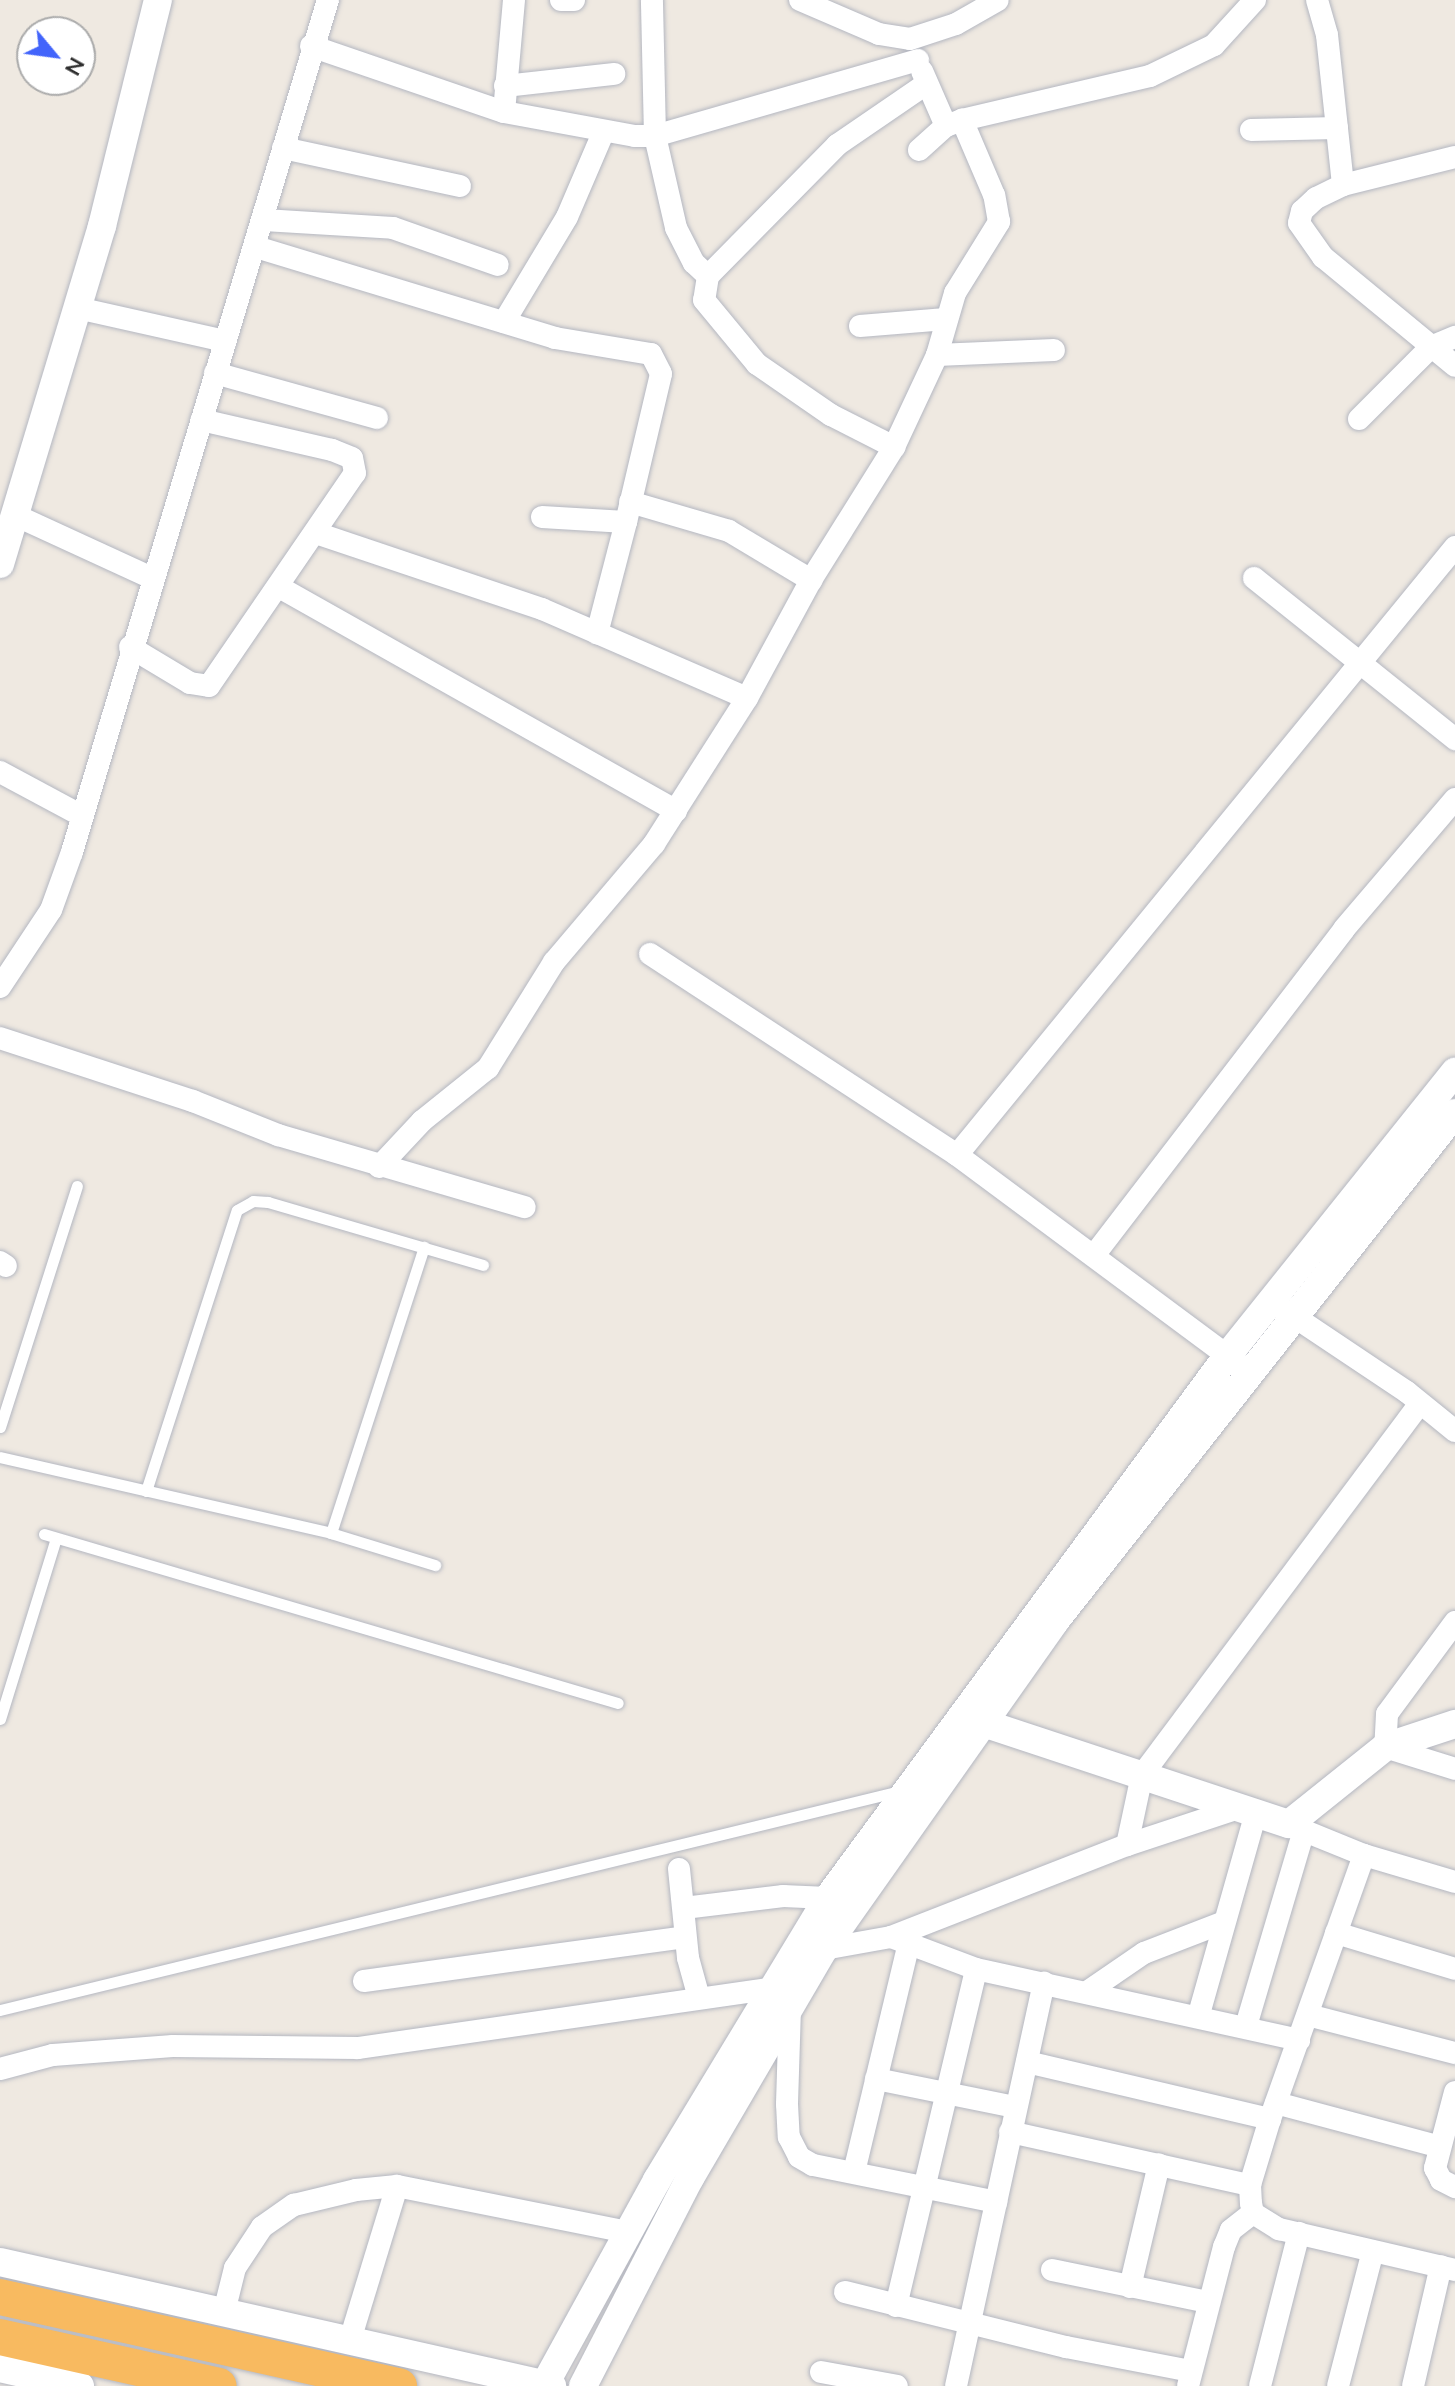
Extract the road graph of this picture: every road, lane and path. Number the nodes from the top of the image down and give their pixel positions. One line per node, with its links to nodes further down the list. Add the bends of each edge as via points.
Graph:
1 (158, 0): 31 (street)
2 (328, 0): 11 (street)
3 (514, 0): 15 (street)
4 (561, 0): 5 (street)
5 (574, 0)
6 (652, 0): 21 (street)
7 (800, 0): 12 (street)
8 (998, 0): 12 (street)
9 (1255, 0): 17 (street, via 1214,45 1150,76)
10 (1317, 0): 18 (street, via 1327,35)
11 (311, 46): 16 (street); 22 (street)
12 (914, 50): 14 (street); 21 (street)
13 (614, 74): 15 (street)
14 (926, 84): 17 (street); 30 (street, via 837,145)
15 (505, 86): 16 (street)
16 (504, 112): 20 (street)
17 (954, 123): 23 (street); 32 (street, via 994,195 999,222 955,293)
18 (1337, 128): 19 (street); 25 (street)
19 (1251, 130)
20 (603, 133): 21 (street); 33 (street, via 567,217)
21 (655, 136): 30 (street, via 676,228 694,263)
22 (283, 148): 26 (street); 27 (street)
23 (919, 150)
24 (1455, 157): 25 (street)
25 (1343, 185): 37 (street, via 1302,211 1305,235 1323,257)
26 (460, 186)
27 (264, 220): 28 (street); 29 (street, via 393,228)
28 (256, 247): 33 (street); 36 (street)
29 (498, 265)
30 (708, 276): 45 (street, via 704,300 757,364 831,415)
31 (77, 308): 36 (street); 47 (street)
32 (946, 319): 34 (street); 39 (street)
33 (504, 322): 46 (street, via 657,359 661,374)
34 (860, 326)
35 (1455, 337): 37 (street)
36 (225, 341): 41 (street)
37 (1431, 347): 40 (street); 43 (street)
38 (1054, 350): 39 (street)
39 (937, 355): 45 (street)
40 (1455, 366)
41 (215, 373): 42 (street); 44 (street)
42 (377, 418)
43 (1359, 419)
44 (201, 420): 49 (street, via 352,458 355,473 350,484); 52 (street)
45 (894, 447): 54 (street)
46 (628, 512): 48 (street); 54 (street, via 729,531); 56 (street)
47 (15, 515): 51 (street); 52 (street)
48 (542, 517)
49 (316, 533): 55 (street); 56 (street)
50 (1455, 547): 58 (street)
51 (0, 564)
52 (152, 578): 57 (street)
53 (1254, 578): 58 (street)
54 (811, 580): 59 (street)
55 (279, 587): 57 (street, via 209,686 190,683); 63 (street)
56 (597, 633): 59 (street)
57 (130, 647): 64 (street)
58 (1361, 663): 60 (street); 70 (street)
59 (747, 698): 63 (street)
60 (1455, 739)
61 (0, 772): 64 (street)
62 (1455, 799): 75 (street, via 1344,929)
63 (676, 811): 71 (street, via 625,883 554,962 488,1068 422,1121)
64 (82, 816): 66 (street, via 51,910)
65 (650, 954): 70 (street)
66 (0, 987)
67 (0, 1038): 71 (street)
68 (1455, 1072): 77 (street)
69 (1455, 1113): 78 (street)
70 (957, 1155): 75 (street)
71 (379, 1167): 73 (street)
72 (77, 1186): 82 (lane)
73 (525, 1207)
74 (424, 1247): 76 (lane); 85 (lane, via 268,1202 253,1201 237,1210); 86 (lane)
75 (1095, 1254): 79 (street)
76 (483, 1265)
77 (1271, 1301): 78 (street); 79 (street)
78 (1294, 1317): 80 (street); 81 (street)
79 (1228, 1355): 80 (street); 93 (street)
80 (1250, 1373): 93 (street)
81 (1420, 1403): 83 (street); 97 (street)
82 (0, 1427)
83 (1455, 1431)
84 (0, 1457): 85 (lane)
85 (146, 1491): 86 (lane)
86 (331, 1533): 89 (lane)
87 (44, 1534): 88 (lane)
88 (56, 1538): 91 (lane); 92 (lane)
89 (435, 1565)
90 (1455, 1622): 95 (street, via 1387,1714)
91 (618, 1703)
92 (0, 1719)
93 (972, 1719): 97 (street); 98 (street); 111 (street)
94 (1455, 1724): 95 (street)
95 (1385, 1747): 96 (street); 100 (street)
96 (1455, 1769)
97 (1142, 1775): 99 (street); 101 (street)
98 (905, 1790): 105 (street); 119 (lane)
99 (1246, 1811): 100 (street); 101 (street); 107 (street)
100 (1297, 1827): 102 (street); 122 (street)
101 (1127, 1845): 110 (street)
102 (1364, 1855): 104 (street); 108 (street)
103 (679, 1869): 106 (street)
104 (1455, 1882)
105 (828, 1898): 106 (street, via 752,1898); 117 (street)
106 (684, 1908): 109 (street)
107 (1224, 1922): 116 (street, via 1144,1953); 120 (street)
108 (1336, 1933): 113 (street); 121 (street)
109 (685, 1937): 114 (street); 118 (street)
110 (899, 1942): 111 (street); 112 (street); 127 (street)
111 (824, 1949): 117 (street)
112 (976, 1969): 115 (street); 129 (street)
113 (1455, 1969)
114 (364, 1981)
115 (1044, 1982): 116 (street); 125 (street)
116 (1087, 1992): 120 (street)
117 (781, 1997): 118 (street); 135 (street, via 792,2147 813,2165); 142 (street); 164 (street)
118 (699, 1998): 126 (street, via 358,2048 173,2046 53,2055)
119 (0, 2010)
120 (1199, 2014): 122 (street)
121 (1308, 2015): 123 (street); 124 (street)
122 (1246, 2026): 123 (street)
123 (1299, 2040): 131 (street)
124 (1455, 2053)
125 (1027, 2062): 130 (street); 131 (street)
126 (0, 2069)
127 (876, 2079): 129 (street); 135 (street)
128 (1455, 2092): 133 (street)
129 (946, 2093): 130 (street); 136 (street)
130 (1015, 2107): 132 (street)
131 (1273, 2111): 133 (street); 137 (street)
132 (1010, 2132): 134 (street); 140 (street)
133 (1437, 2146): 139 (street, via 1435,2168 1441,2180)
134 (1159, 2164): 137 (street); 148 (street)
135 (854, 2172): 136 (street)
136 (923, 2185): 140 (street); 152 (street)
137 (1250, 2185): 141 (street)
138 (397, 2186): 142 (street); 153 (street, via 294,2205 262,2227 235,2268); 156 (street)
139 (1455, 2187)
140 (996, 2202): 154 (street)
141 (1253, 2213): 143 (street, via 1279,2229); 151 (street, via 1231,2230)
142 (628, 2232): 160 (street)
143 (1299, 2233): 144 (street); 167 (street)
144 (1373, 2251): 146 (street); 168 (street)
145 (0, 2262): 153 (street)
146 (1448, 2268): 169 (street)
147 (1052, 2270): 148 (street)
148 (1130, 2287): 151 (street)
149 (845, 2292): 152 (street)
150 (0, 2297): 163 (highway)
151 (1208, 2302): 159 (street)
152 (896, 2306): 154 (street)
153 (224, 2312): 156 (street)
154 (971, 2324): 159 (street); 166 (street)
155 (0, 2337): 162 (highway)
156 (350, 2340): 160 (street)
157 (0, 2368): 161 (street)
158 (821, 2372): 165 (street)
159 (1190, 2378)
160 (548, 2385)
161 (80, 2386)
162 (219, 2386)
163 (399, 2386)
164 (583, 2386)
165 (897, 2386)
166 (956, 2386)
167 (1260, 2386)
168 (1338, 2386)
169 (1413, 2386)

